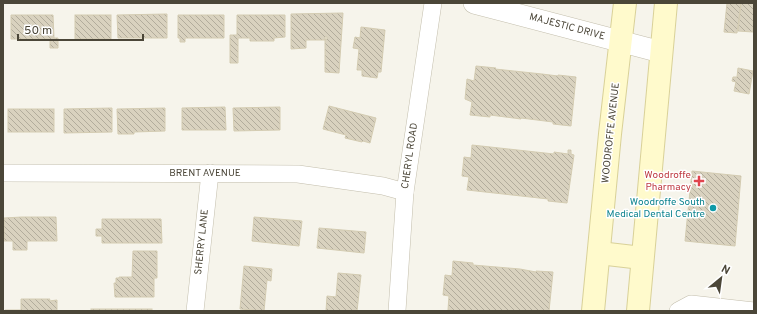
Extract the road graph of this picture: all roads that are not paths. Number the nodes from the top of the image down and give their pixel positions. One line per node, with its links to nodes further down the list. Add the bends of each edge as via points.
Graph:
1 (433, 3): 9 (street, CHERYL ROAD)
2 (474, 3): 5 (street, MAJESTIC DRIVE)
3 (625, 3): 5 (main road, WOODROFFE AVENUE)
4 (666, 3): 6 (main road)
5 (621, 42): 6 (street, MAJESTIC DRIVE); 10 (main road, WOODROFFE AVENUE)
6 (661, 52): 11 (main road)
7 (210, 172): 8 (street, BRENT AVENUE); 9 (street, BRENT AVENUE, via 298,174 383,186); 12 (street, SHERRY LANE)
8 (3, 173)
9 (405, 192): 13 (street, CHERYL ROAD)
10 (599, 253): 11 (main road); 14 (main road, WOODROFFE AVENUE)
11 (642, 258): 15 (main road)
12 (195, 311)
13 (397, 311)
14 (593, 311)
15 (638, 311)
16 (678, 311): 17 (street, via 691,304)
17 (754, 311)

